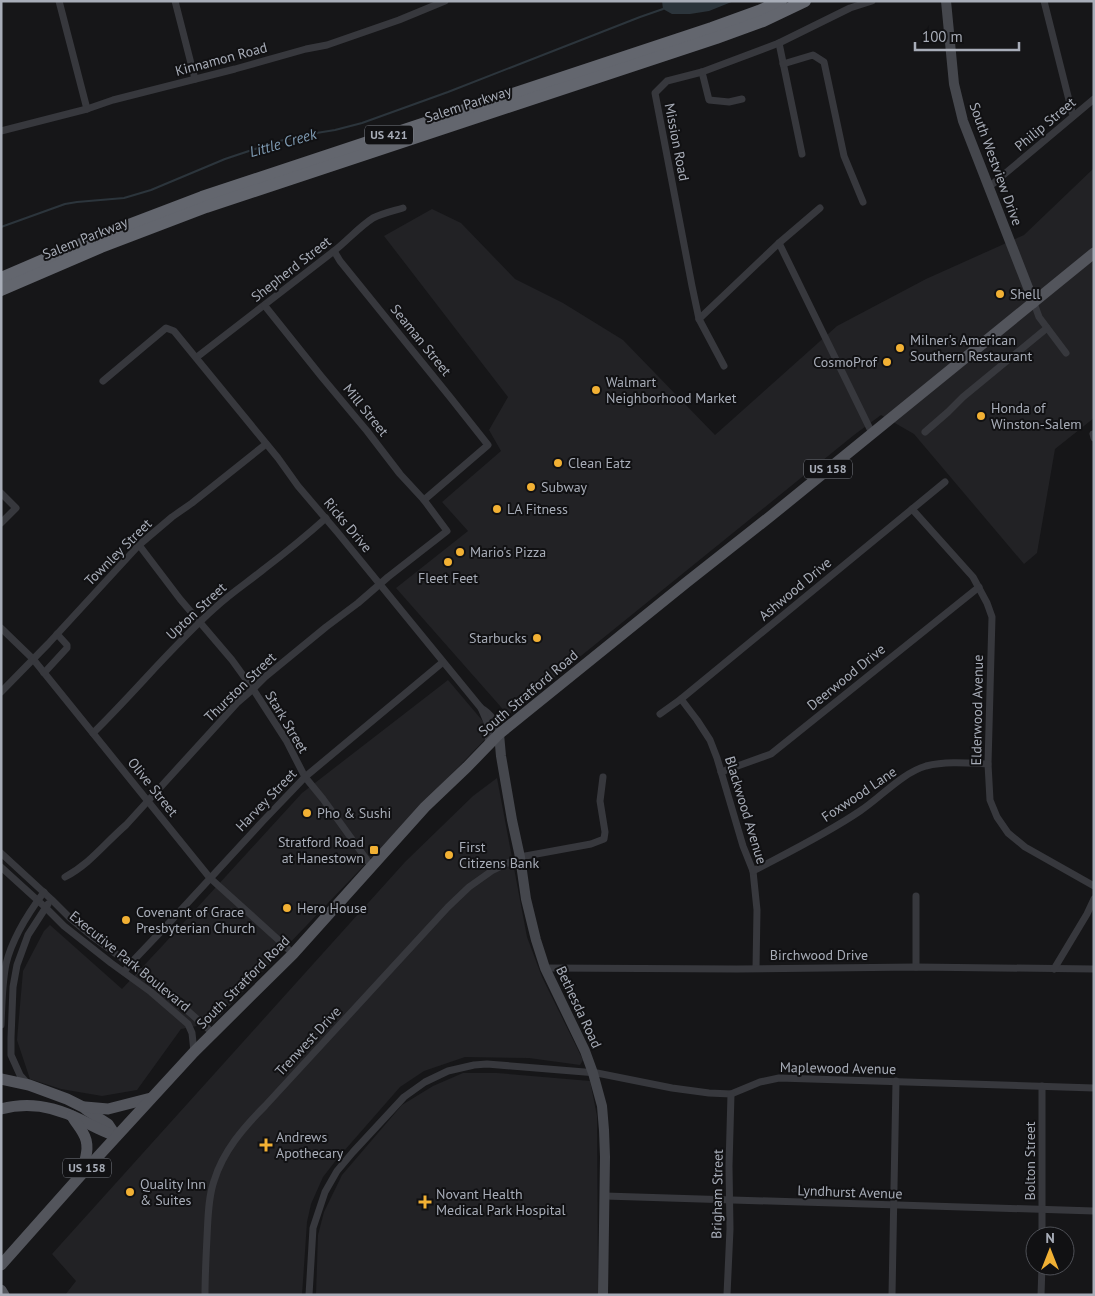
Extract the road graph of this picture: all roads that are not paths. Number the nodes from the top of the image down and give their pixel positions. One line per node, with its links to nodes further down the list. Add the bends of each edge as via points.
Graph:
1 (59, 1): 15 (street)
2 (175, 1): 12 (street)
3 (445, 1): 12 (street, Kinnamon Road, via 327,45)
4 (781, 1): 26 (highway, Salem Parkway / US 421, via 712,28 202,197)
5 (805, 1): 27 (highway, Salem Parkway / US 421, via 724,36 171,220)
6 (872, 1): 9 (street, Mission Road, via 850,8)
7 (946, 1): 19 (street, South Westview Drive, via 954,84 963,121)
8 (1044, 1): 16 (street)
9 (779, 43): 10 (street); 11 (street, Mission Road)
10 (784, 64): 18 (street); 20 (street, via 813,55 824,62 844,156)
11 (702, 72): 13 (street, via 709,100 729,102); 30 (street, Mission Road, via 667,81 655,93)
12 (195, 79): 15 (street, Kinnamon Road)
13 (742, 99)
14 (1094, 99): 16 (street, Philip Street)
15 (88, 109): 17 (street, Kinnamon Road)
16 (1073, 116): 19 (street, Philip Street)
17 (1, 131)
18 (802, 154)
19 (989, 187): 28 (street, South Westview Drive)
20 (863, 202)
21 (403, 208): 24 (street, Shepherd Street, via 371,219)
22 (820, 208): 23 (street)
23 (779, 243): 30 (street); 37 (street)
24 (334, 251): 29 (street, Shepherd Street); 41 (street, Seaman Street, via 488,445)
25 (1094, 254): 28 (main road, South Stratford Road / US 158)
26 (1, 278)
27 (1, 290)
28 (1034, 303): 31 (street); 37 (main road, South Stratford Road / US 158)
29 (265, 306): 33 (street, Shepherd Street); 41 (street, Mill Street)
30 (699, 319): 34 (street)
31 (1047, 328): 32 (street); 36 (street)
32 (1066, 353)
33 (197, 358): 35 (street, Ricks Drive, via 174,330 166,328); 38 (street, Ricks Drive)
34 (724, 366)
35 (104, 381)
36 (925, 432)
37 (872, 433): 61 (main road, South Stratford Road / US 158)
38 (266, 444): 43 (street, Ricks Drive); 46 (street, Townley Street)
39 (944, 482): 42 (street, Ashwood Drive)
40 (1, 494): 44 (street, via 16,508)
41 (424, 500): 45 (street, Mill Street)
42 (912, 509): 48 (street, Elderwood Avenue); 57 (street, Ashwood Drive)
43 (326, 518): 47 (street, Ricks Drive); 49 (street, Upton Street)
44 (1, 523)
45 (447, 531): 47 (street, Thurston Street)
46 (139, 545): 49 (street, Stark Street); 51 (street, Townley Street)
47 (380, 584): 53 (street, Ricks Drive); 55 (street, Thurston Street)
48 (979, 587): 63 (street, Elderwood Avenue, via 992,617); 64 (street, Deerwood Drive, via 771,754)
49 (200, 622): 55 (street, Stark Street); 60 (street, Upton Street)
50 (1, 628): 52 (street, Olive Street)
51 (57, 634): 52 (street, Townley Street); 54 (street, via 67,648)
52 (33, 659): 54 (street, Olive Street); 56 (street, Townley Street)
53 (443, 662): 58 (street, Ricks Drive); 65 (street, Harvey Street)
54 (44, 673): 60 (street, Olive Street)
55 (253, 689): 65 (street, Stark Street); 67 (street, Thurston Street)
56 (1, 692)
57 (681, 699): 59 (street, Ashwood Drive); 64 (street, Blackwood Avenue, via 710,740)
58 (481, 708): 61 (street, Ricks Drive, via 496,723); 62 (street, Ricks Drive, via 489,727)
59 (660, 714)
60 (92, 733): 67 (street, Olive Street)
61 (499, 734): 62 (main road, South Stratford Road / US 158); 69 (street, Bethesda Road)
62 (488, 746): 71 (main road, South Stratford Road / US 158, via 425,807)
63 (988, 764): 73 (street, Foxwood Lane, via 937,764 919,769 847,820); 77 (street, Elderwood Avenue, via 990,800 1008,833 1025,847)
64 (720, 772): 73 (street, Blackwood Avenue)
65 (305, 777): 71 (street, Stark Street); 76 (street, Harvey Street)
66 (603, 777): 69 (street, Trenwest Drive, via 600,801 604,839)
67 (148, 801): 74 (street, Thurston Street, via 88,862); 76 (street, Olive Street)
68 (1, 853): 72 (street, Executive Park Boulevard)
69 (520, 857): 89 (street, Bethesda Road, via 530,919); 122 (street, Trenwest Drive, via 469,886 448,907 252,1119 226,1152 214,1181 208,1213)
70 (1, 867): 75 (street, Executive Park Boulevard)
71 (372, 867): 86 (main road, South Stratford Road / US 158)
72 (20, 871): 75 (street); 78 (street, Executive Park Boulevard)
73 (753, 871): 90 (street, Blackwood Avenue)
74 (65, 877)
75 (13, 878): 81 (street, Executive Park Boulevard)
76 (210, 878): 86 (street, Olive Street); 87 (street, Harvey Street)
77 (1094, 886)
78 (44, 892): 81 (street); 82 (street, Executive Park Boulevard)
79 (916, 896): 88 (street)
80 (1094, 899): 91 (street)
81 (38, 900): 83 (street, Executive Park Boulevard); 84 (street)
82 (52, 900): 83 (street); 87 (street, Executive Park Boulevard, via 93,937)
83 (45, 907): 85 (street); 93 (street, Executive Park Boulevard, via 87,945)
84 (14, 941): 85 (street); 94 (street)
85 (23, 946): 95 (street)
86 (293, 954): 97 (main road, South Stratford Road / US 158)
87 (130, 964): 93 (street, Harvey Street); 97 (street, Executive Park Boulevard, via 170,994)
88 (916, 967): 90 (street, Birchwood Drive); 91 (street, Birchwood Drive)
89 (545, 968): 90 (street, Birchwood Drive); 99 (street, Bethesda Road)
90 (756, 968)
91 (1054, 969): 92 (street, Birchwood Drive)
92 (1094, 969)
93 (124, 972): 98 (street, Executive Park Boulevard, via 188,1024)
94 (2, 986): 95 (street); 96 (street)
95 (13, 986): 102 (street, via 12,1055 20,1075)
96 (1, 1025)
97 (213, 1034): 98 (main road, South Stratford Road / US 158)
98 (194, 1052): 106 (main road, South Stratford Road / US 158)
99 (593, 1073): 105 (street, Maplewood Avenue, via 709,1094); 112 (street, Bethesda Road, via 602,1106); 123 (street, Maplewood Avenue, via 474,1065 448,1071 404,1097 353,1152 325,1192 313,1228)
100 (1, 1079): 102 (main road)
101 (896, 1081): 103 (street, Maplewood Avenue); 105 (street, Maplewood Avenue, via 779,1078); 114 (street)
102 (30, 1085): 107 (main road)
103 (1042, 1086): 104 (street, Maplewood Avenue); 115 (street, Bolton Street)
104 (1094, 1088)
105 (731, 1094): 113 (street, Brigham Street)
106 (151, 1098): 107 (main road, via 108,1109); 110 (main road, South Stratford Road / US 158)
107 (83, 1107): 110 (main road, via 108,1124)
108 (1, 1109): 109 (main road, via 36,1106)
109 (72, 1116): 110 (main road); 111 (main road, via 83,1132 88,1148)
110 (116, 1136): 111 (main road, South Stratford Road / US 158)
111 (81, 1175): 118 (main road, South Stratford Road / US 158)
112 (605, 1196): 113 (street, Lyndhurst Avenue); 124 (street, Bethesda Road)
113 (729, 1200): 114 (street, Lyndhurst Avenue); 125 (street, Brigham Street)
114 (893, 1206): 115 (street, Lyndhurst Avenue); 126 (street)
115 (1042, 1210): 116 (street, Lyndhurst Avenue); 117 (street, Bolton Street)
116 (1094, 1211)
117 (1042, 1226)
118 (1, 1265)
119 (1042, 1276): 127 (street)
120 (1, 1290): 121 (main road)
121 (4, 1295)
122 (205, 1295)
123 (309, 1295)
124 (604, 1295)
125 (726, 1295)
126 (892, 1295)
127 (1041, 1295)

